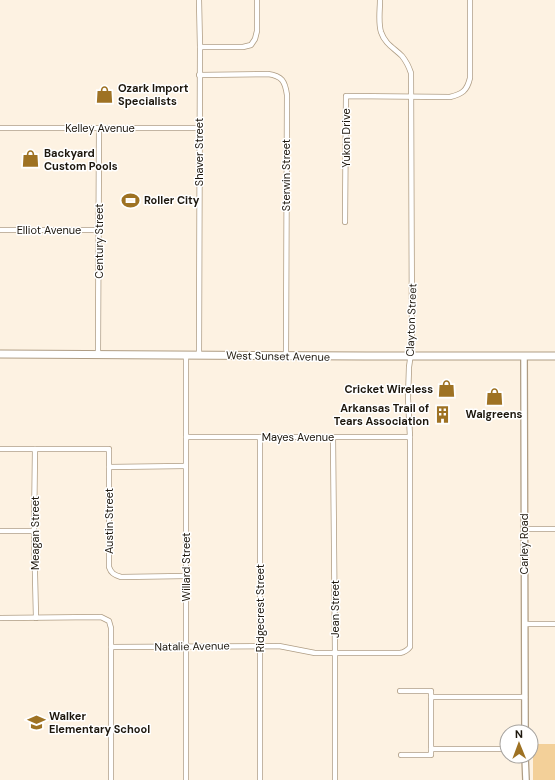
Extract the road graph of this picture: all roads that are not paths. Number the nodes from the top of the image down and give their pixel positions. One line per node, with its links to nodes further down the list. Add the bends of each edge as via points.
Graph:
1 (199, 0): 5 (street, Shaver Street)
2 (257, 0): 5 (street, via 257,31 251,45)
3 (380, 0): 7 (street, Clayton Street, via 381,32 412,73)
4 (470, 0): 7 (street, via 468,86 459,95 450,97)
5 (200, 47): 6 (street, Shaver Street)
6 (200, 75): 10 (street, Shaver Street); 18 (street, Sterwin Street, via 276,75 286,86)
7 (412, 97): 11 (street, Yukon Drive, via 346,96); 19 (street, Clayton Street)
8 (0, 128): 9 (street, Kelley Avenue)
9 (99, 128): 10 (street, Kelley Avenue); 13 (street, Century Street)
10 (199, 128): 17 (street, Shaver Street)
11 (345, 222)
12 (0, 230): 13 (street, Elliot Avenue)
13 (99, 230): 15 (street, Century Street)
14 (0, 354): 15 (highway, West Sunset Avenue)
15 (98, 354): 16 (highway, West Sunset Avenue)
16 (186, 355): 17 (highway, West Sunset Avenue); 22 (street, Willard Street)
17 (199, 355): 18 (highway, West Sunset Avenue)
18 (286, 356): 19 (highway, West Sunset Avenue)
19 (411, 356): 20 (highway, West Sunset Avenue); 25 (street, Clayton Street, via 408,392)
20 (524, 356): 21 (highway, West Sunset Avenue); 30 (street, Carley Road)
21 (555, 356)
22 (186, 437): 23 (street, Mayes Avenue); 28 (street, Willard Street)
23 (260, 437): 24 (street, Mayes Avenue); 39 (street, Ridgecrest Street)
24 (333, 437): 25 (street, Mayes Avenue); 43 (street, Jean Street)
25 (410, 437): 42 (street, Clayton Street)
26 (0, 449): 27 (street)
27 (35, 449): 29 (street, via 109,449); 33 (street, Meagan Street)
28 (185, 466): 29 (street); 34 (street, Willard Street)
29 (109, 467): 34 (street, Austin Street, via 110,570 120,577)
30 (524, 529): 31 (street); 37 (street, Carley Road)
31 (555, 530)
32 (0, 531): 33 (street)
33 (34, 531): 36 (street, Meagan Street)
34 (186, 576): 41 (street, Willard Street)
35 (0, 618): 36 (street)
36 (36, 618): 40 (street, via 106,618 111,628)
37 (525, 624): 38 (street); 46 (street, Carley Road)
38 (555, 624)
39 (260, 646): 41 (street, Natalie Avenue); 43 (street, Natalie Avenue); 54 (street, Ridgecrest Street)
40 (111, 647): 41 (street, Natalie Avenue); 52 (street)
41 (186, 647): 53 (street, Willard Street)
42 (408, 650): 43 (street, Natalie Avenue, via 400,653)
43 (335, 653): 55 (street, Jean Street)
44 (400, 691): 45 (street, via 431,691)
45 (431, 697): 46 (street); 48 (street)
46 (525, 697): 47 (street, Carley Road)
47 (525, 724)
48 (431, 749): 49 (street); 50 (street, via 431,755)
49 (499, 749)
50 (401, 755)
51 (526, 764): 56 (street)
52 (111, 780)
53 (186, 780)
54 (260, 780)
55 (335, 780)
56 (526, 780)

